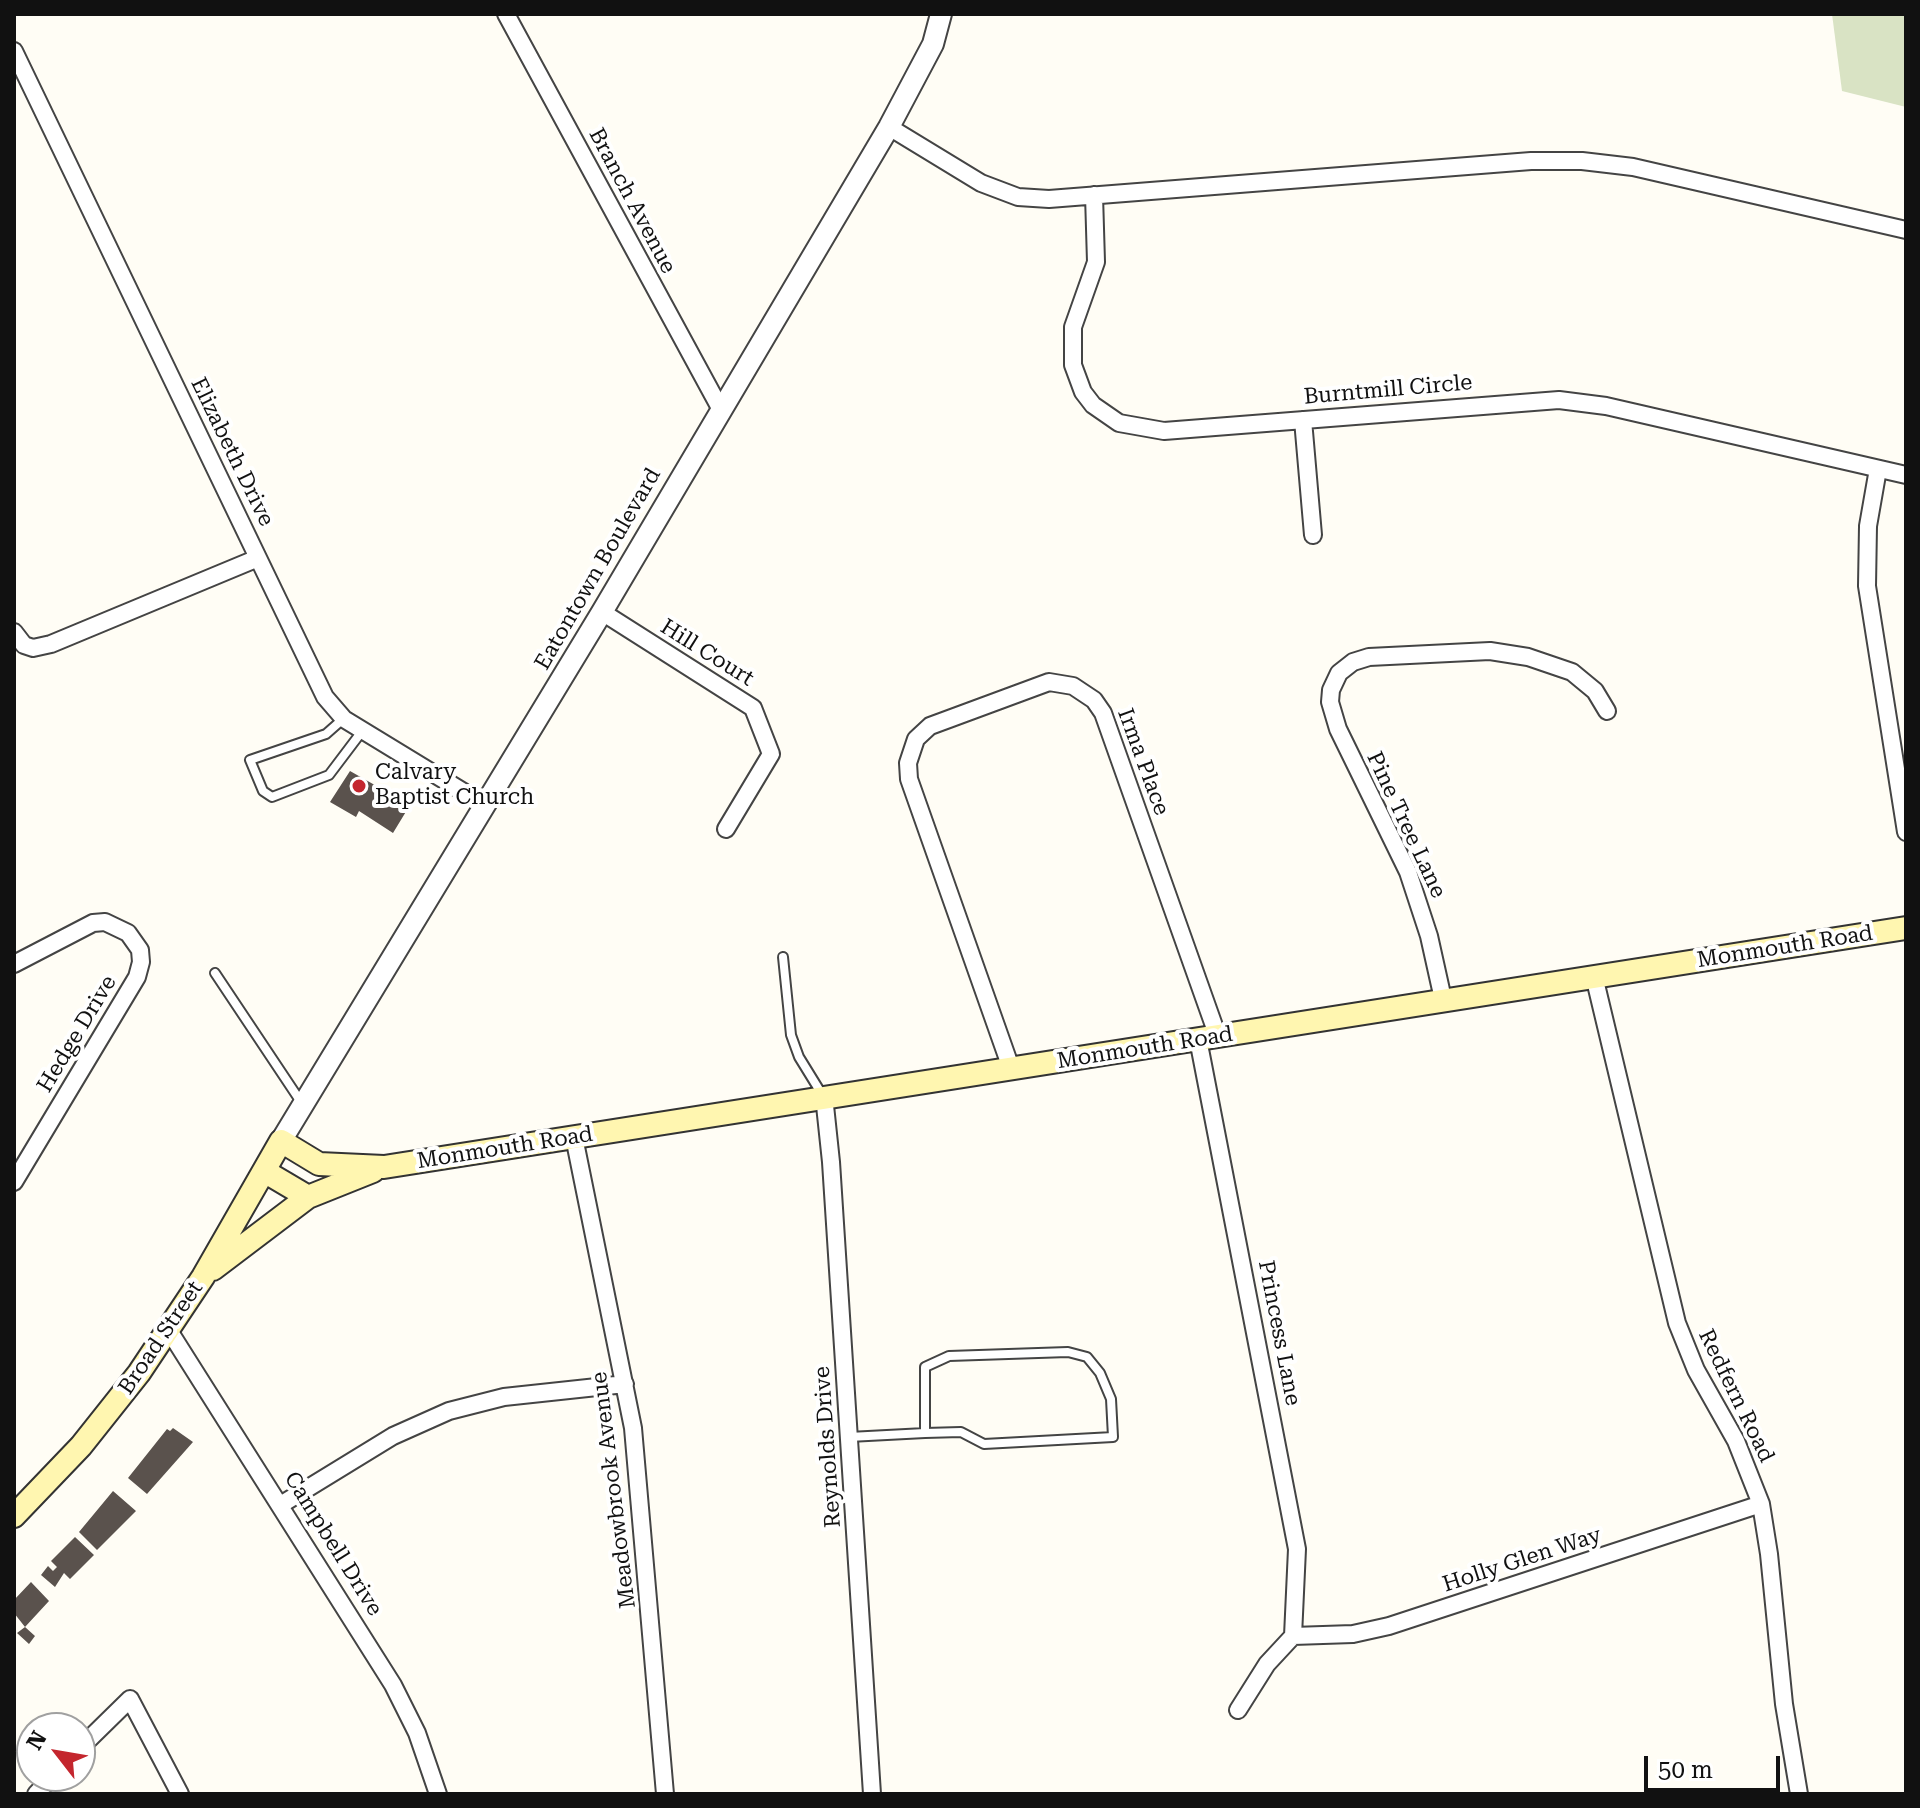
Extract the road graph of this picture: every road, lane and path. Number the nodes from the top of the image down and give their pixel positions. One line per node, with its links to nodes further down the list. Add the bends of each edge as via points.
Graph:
1 (506, 14): 7 (street, Branch Avenue)
2 (941, 14): 4 (street, Eatontown Boulevard, via 933,44)
3 (14, 51): 12 (street, Elizabeth Drive)
4 (889, 127): 5 (street, via 1007,194 1049,199); 7 (street, Eatontown Boulevard)
5 (1094, 195): 6 (street, via 1582,161 1633,167); 8 (street, Burntmill Circle, via 1096,262 1071,347 1077,381 1093,405 1119,423 1152,431)
6 (1906, 230)
7 (720, 408): 13 (street, Eatontown Boulevard)
8 (1303, 420): 9 (street, Burntmill Circle, via 1559,400 1606,406); 11 (street)
9 (1878, 469): 10 (street, Burntmill Circle); 20 (street, via 1868,526 1867,586)
10 (1906, 475)
11 (1313, 535)
12 (258, 558): 14 (street, via 51,644 33,648); 16 (street, Elizabeth Drive, via 325,697)
13 (602, 612): 18 (street, Eatontown Boulevard); 19 (street, Hill Court, via 753,708 771,754)
14 (14, 632)
15 (1607, 711): 26 (street, Pine Tree Lane, via 1595,691 1572,672 1490,651 1369,657 1339,673 1330,702 1338,729 1408,872)
16 (344, 719): 17 (street, Elizabeth Drive); 17 (lane, via 326,734 250,760 263,791 272,797 329,775)
17 (363, 730): 18 (street, Elizabeth Drive)
18 (485, 805): 30 (street, Eatontown Boulevard)
19 (726, 829)
20 (1906, 832)
21 (1906, 928): 25 (main road, Monmouth Road)
22 (783, 957): 29 (lane, via 791,1035)
23 (14, 964): 35 (street, Hedge Drive, via 93,923 105,922 128,933 141,962 137,977)
24 (215, 973): 30 (lane)
25 (1594, 976): 26 (main road, Monmouth Road); 43 (street, Redfern Road, via 1677,1323)
26 (1443, 999): 27 (main road, Monmouth Road)
27 (1208, 1038): 28 (main road, Monmouth Road); 28 (street, Irma Place, via 1103,713 1073,686 1049,682 930,726 916,739 908,763 909,779); 45 (street, Princess Lane, via 1297,1549)
28 (1011, 1068): 29 (main road, Monmouth Road)
29 (824, 1096): 31 (main road, Monmouth Road); 41 (street, Reynolds Drive)
30 (303, 1105): 32 (street, Eatontown Boulevard)
31 (574, 1137): 33 (main road, Monmouth Road); 39 (street, Meadowbrook Avenue)
32 (281, 1141): 33 (main road, Monmouth Road, via 319,1164); 34 (main road, Broad Street)
33 (384, 1167): 36 (main road, Monmouth Road)
34 (264, 1171): 36 (main road); 37 (main road, Broad Street)
35 (14, 1182)
36 (308, 1197): 37 (main road, Monmouth Road)
37 (203, 1277): 38 (main road, Broad Street)
38 (168, 1329): 42 (street, Campbell Drive); 44 (main road, Broad Street, via 111,1410)
39 (625, 1384): 42 (street, via 504,1397 449,1411 393,1436); 50 (street, Meadowbrook Avenue, via 655,1649)
40 (925, 1433): 40 (lane, via 925,1367 949,1356 1068,1352 1087,1357 1111,1399 1113,1437 984,1444 961,1432); 41 (lane)
41 (849, 1437): 51 (street, Reynolds Drive)
42 (282, 1504): 49 (street, Campbell Drive, via 393,1685)
43 (1761, 1504): 45 (street, Holly Glen Way, via 1389,1626 1353,1634); 52 (street, Redfern Road)
44 (14, 1516)
45 (1293, 1636): 46 (street, via 1267,1664)
46 (1238, 1710)
47 (96, 1732): 48 (street, via 130,1699)
48 (180, 1794)
49 (438, 1794)
50 (665, 1794)
51 (872, 1794)
52 (1799, 1794)

